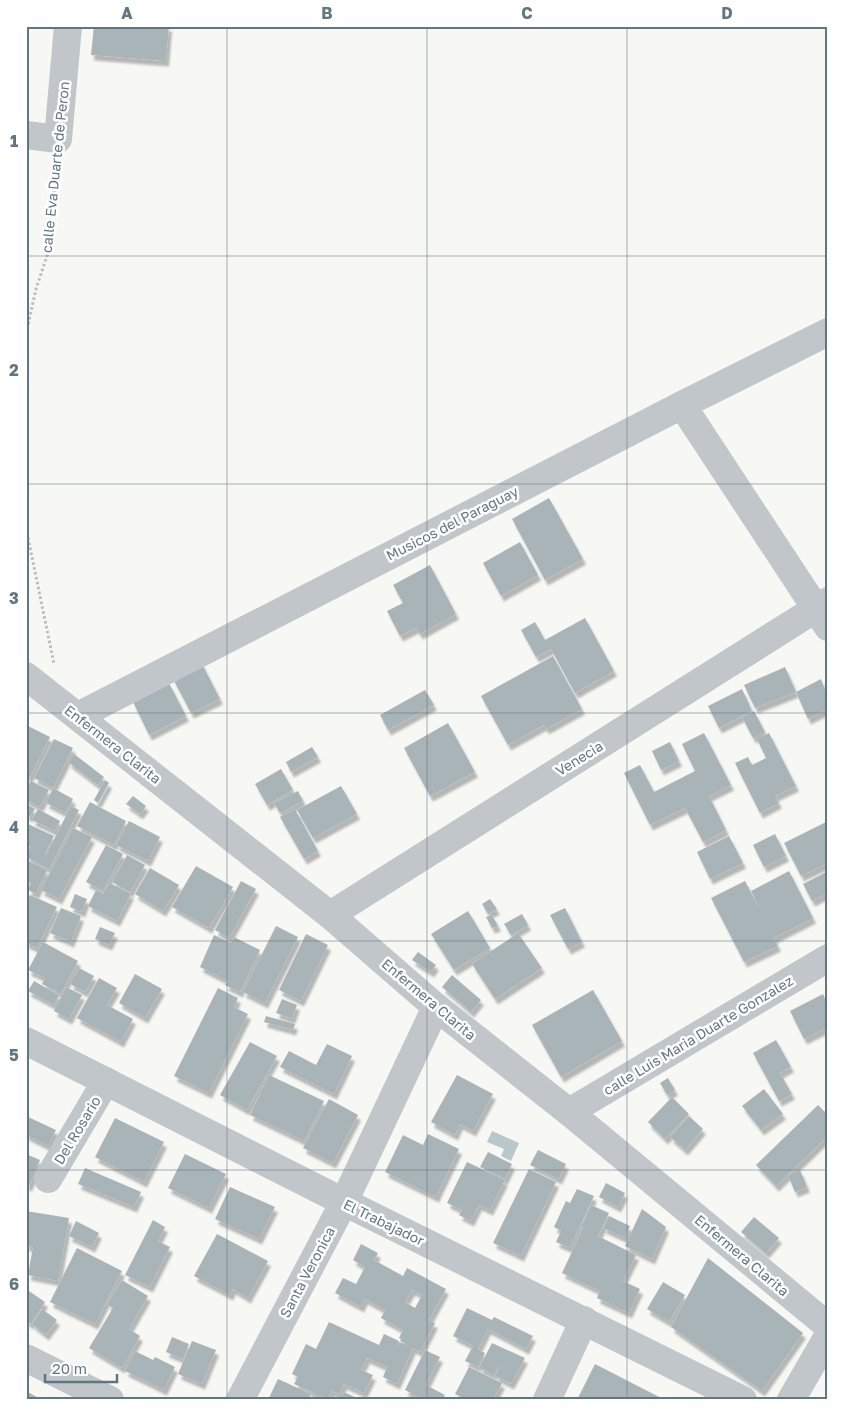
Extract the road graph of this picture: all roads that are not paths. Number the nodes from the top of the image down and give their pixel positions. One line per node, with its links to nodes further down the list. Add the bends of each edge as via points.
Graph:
1 (68, 26): 2 (street, calle Eva Duarte de Peron, via 58,139)
2 (26, 135)
3 (828, 332): 4 (street, Musicos del Paraguay)
4 (682, 405): 5 (street); 7 (street, Musicos del Paraguay)
5 (824, 612): 8 (street, Venecia)
6 (26, 676): 7 (street, Enfermera Clarita)
7 (78, 716): 8 (street, Enfermera Clarita)
8 (330, 915): 10 (street, Enfermera Clarita)
9 (828, 958): 13 (street, calle Luis Maria Duarte Gonzalez)
10 (436, 1007): 13 (street, Enfermera Clarita); 15 (street, Santa Veronica)
11 (26, 1041): 12 (street, El Trabajador)
12 (106, 1082): 14 (street, Del Rosario); 15 (street, El Trabajador)
13 (569, 1112): 17 (street, Enfermera Clarita)
14 (48, 1179)
15 (344, 1202): 16 (street, El Trabajador); 21 (street, Santa Veronica)
16 (584, 1320): 22 (street); 23 (street, El Trabajador)
17 (828, 1326)
18 (828, 1336): 24 (street)
19 (26, 1358): 20 (street)
20 (110, 1400)
21 (240, 1400)
22 (547, 1400)
23 (743, 1400)
24 (791, 1400)

